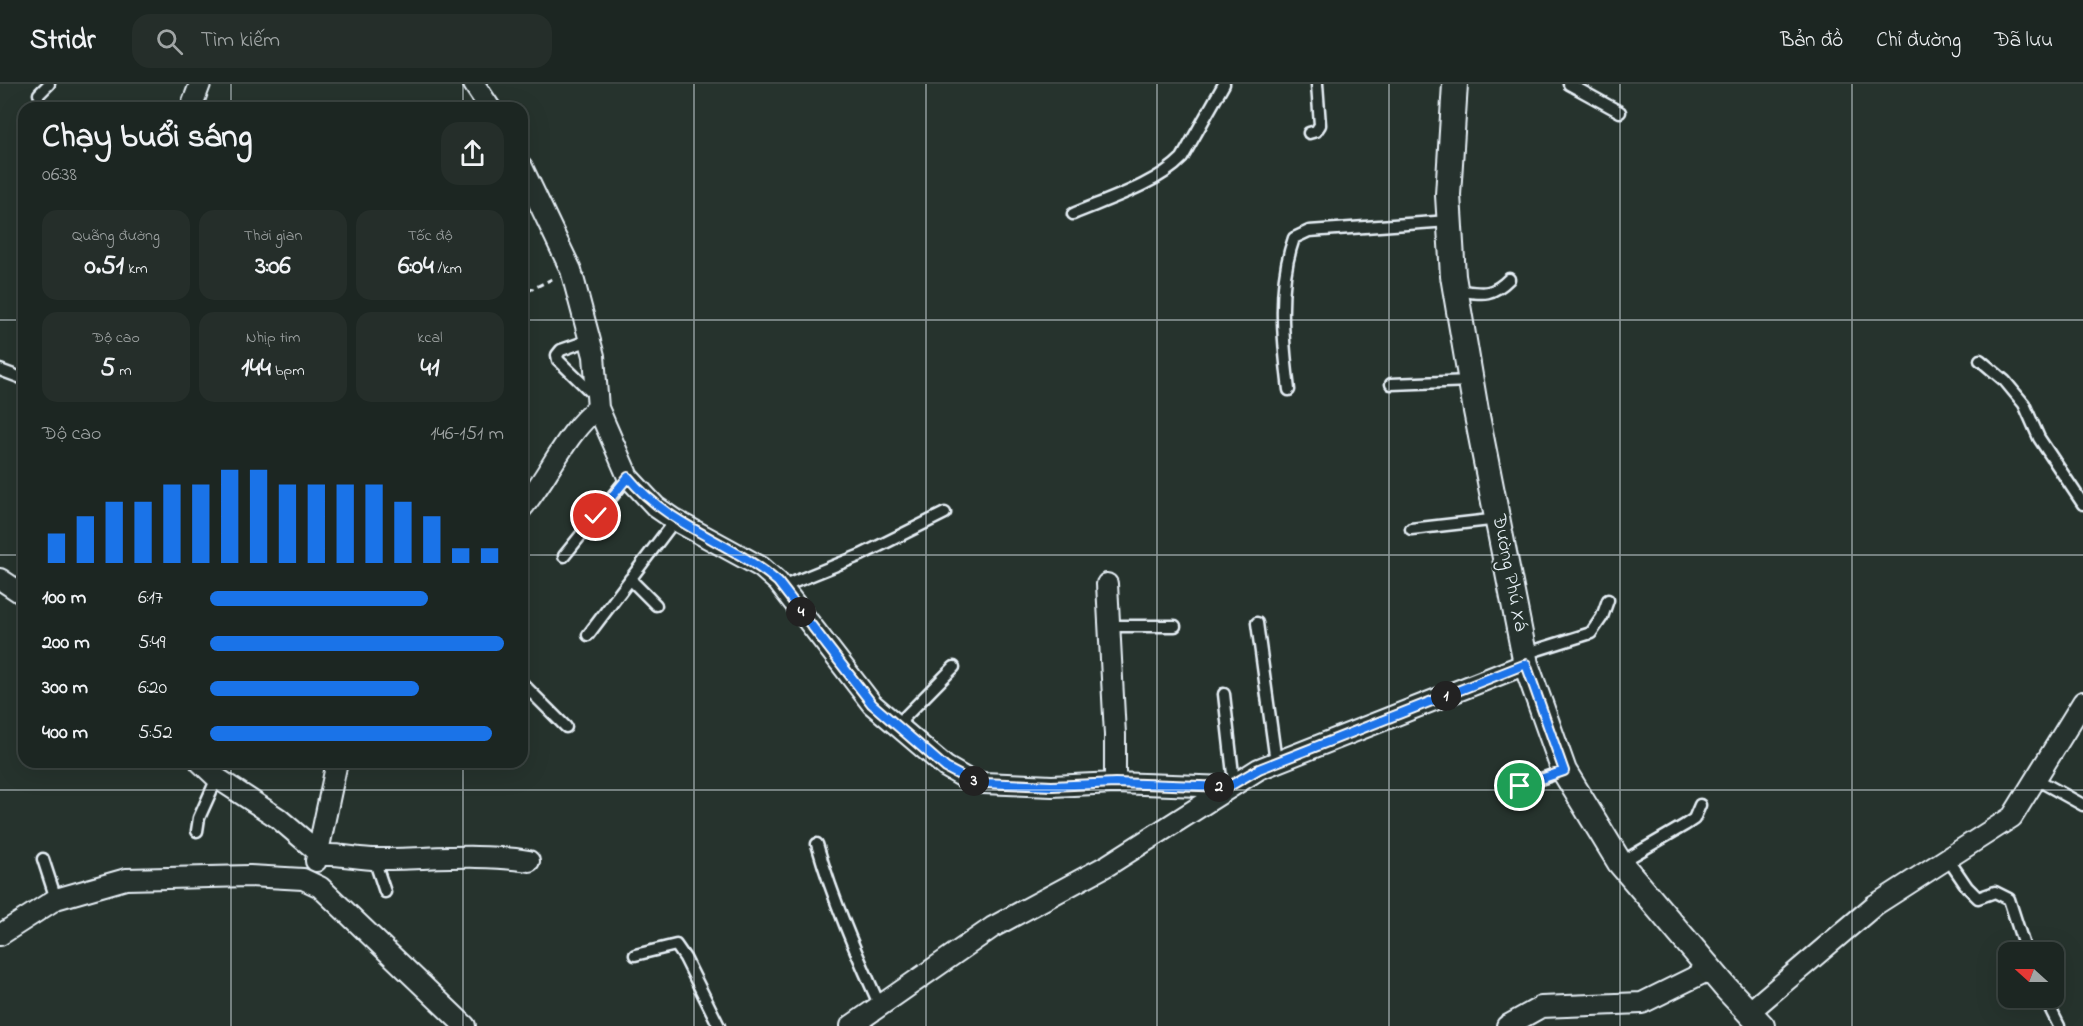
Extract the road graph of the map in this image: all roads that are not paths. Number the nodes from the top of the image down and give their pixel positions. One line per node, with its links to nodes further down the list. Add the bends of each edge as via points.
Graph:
1 (49, 84): 8 (lane)
2 (200, 84): 9 (street)
3 (474, 84): 10 (street)
4 (1224, 84): 14 (lane, via 1175,165)
5 (1317, 84): 12 (lane, via 1320,125)
6 (1455, 84): 15 (street, Đường Phú Xá)
7 (1569, 84): 11 (lane)
8 (39, 94)
9 (193, 102)
10 (486, 102)
11 (1620, 112)
12 (1309, 133)
13 (528, 179): 18 (street, via 571,270)
14 (1073, 214)
15 (1450, 221): 17 (street, Đường Phú Xá); 24 (lane, via 1309,231 1294,238 1283,306)
16 (1509, 279): 17 (lane, via 1487,294)
17 (1455, 290): 22 (street, Đường Phú Xá)
18 (590, 340): 25 (street); 25 (lane, via 557,355)
19 (1980, 360): 28 (lane, via 2024,404 2039,438)
20 (0, 370): 21 (lane)
21 (18, 377)
22 (1471, 381): 23 (lane); 30 (street, Đường Phú Xá)
23 (1391, 384)
24 (1289, 390)
25 (597, 403): 26 (street); 27 (street)
26 (628, 477): 31 (street, via 656,507); 33 (lane)
27 (528, 501)
28 (2083, 504)
29 (945, 513): 37 (lane, via 891,541)
30 (1499, 519): 32 (lane); 45 (street, Đường Phú Xá)
31 (675, 520): 35 (lane); 37 (street, via 761,567)
32 (1411, 529)
33 (564, 556)
34 (0, 579): 38 (street)
35 (630, 579): 40 (lane); 44 (lane)
36 (1107, 584): 42 (street)
37 (782, 587): 50 (street, via 872,704)
38 (18, 591)
39 (1608, 600): 45 (lane, via 1591,633)
40 (656, 605)
41 (1257, 623): 52 (lane)
42 (1109, 626): 43 (lane); 58 (street)
43 (1175, 626)
44 (588, 635)
45 (1525, 659): 52 (street); 55 (street, Đường Phú Xá)
46 (954, 667): 50 (lane)
47 (528, 689): 51 (lane)
48 (1224, 694): 59 (lane)
49 (2083, 702): 57 (street)
50 (897, 725): 58 (street, via 946,768 983,783)
51 (566, 727)
52 (1276, 762): 59 (street)
53 (206, 768): 56 (street)
54 (335, 768): 65 (street)
55 (1564, 771): 60 (lane); 70 (street, Đường Phú Xá)
56 (217, 778): 63 (lane); 65 (street, via 278,819)
57 (2036, 779): 62 (lane); 68 (street, via 2012,817)
58 (1115, 783): 59 (street)
59 (1231, 785): 78 (street, via 1108,865 993,927)
60 (1520, 786)
61 (1700, 805): 70 (lane, via 1694,819)
62 (2083, 805)
63 (197, 831)
64 (818, 844): 78 (lane, via 854,948)
65 (318, 853): 67 (street); 71 (street)
66 (43, 859): 73 (lane)
67 (374, 859): 69 (street, via 499,856); 72 (lane)
68 (1948, 859): 75 (lane, via 1978,898 1995,892 2009,899); 81 (street, via 1875,904)
69 (529, 861)
70 (1620, 864): 77 (street, Đường Phú Xá)
71 (312, 881): 73 (street, via 250,876 126,879); 82 (street)
72 (385, 892)
73 (56, 899): 74 (street)
74 (0, 935)
75 (2023, 942)
76 (635, 955): 83 (lane, via 675,945)
77 (1711, 969): 80 (street, via 1642,1003 1548,1006); 81 (street, Đường Phú Xá)
78 (880, 1006): 84 (street)
79 (2050, 1008): 86 (lane)
80 (1530, 1019): 85 (street)
81 (1756, 1019)
82 (465, 1026)
83 (719, 1026)
84 (851, 1026)
85 (1507, 1026)
86 (2059, 1026)

